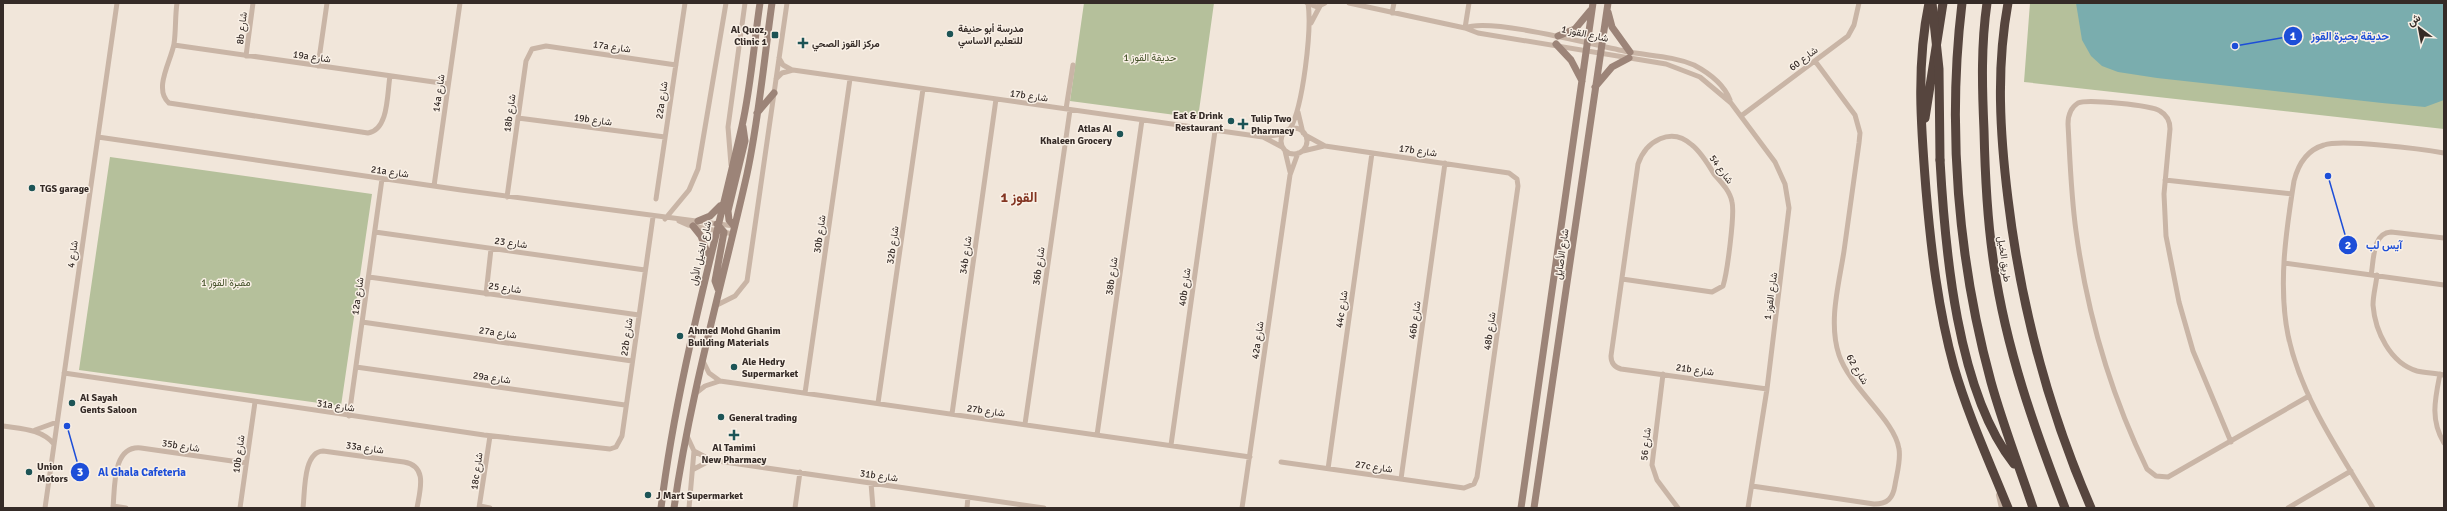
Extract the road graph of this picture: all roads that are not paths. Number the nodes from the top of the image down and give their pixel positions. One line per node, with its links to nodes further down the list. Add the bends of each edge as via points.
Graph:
1 (117, 3): 66 (street, شارع 4)
2 (177, 3): 32 (street)
3 (253, 3): 38 (street, 8b شارع)
4 (327, 3): 43 (street)
5 (460, 3): 49 (street, 14a شارع)
6 (685, 3): 41 (street, 22a شارع)
7 (726, 3): 86 (street, via 698,169 689,190)
8 (745, 3): 75 (street, via 728,128)
9 (760, 3): 60 (main road, شارع الخيل الأول)
10 (772, 3): 56 (main road)
11 (787, 3): 39 (street)
12 (1308, 3): 23 (street, via 1314,7); 27 (street)
13 (1331, 3): 23 (street)
14 (1349, 3): 26 (street, شارع القوز 1)
15 (1394, 3): 26 (street)
16 (1468, 3): 28 (street)
17 (1608, 3): 33 (main road, شارع الأصايل); 37 (main road, via 1612,27)
18 (1859, 3): 40 (street, شارع 60, via 1852,31)
19 (1931, 3): 65 (highway, via 1921,70); 145 (highway, bridge, via 1939,59 1940,160 1949,264 1967,357 1995,434)
20 (1943, 3): 65 (highway)
21 (1962, 3): 145 (highway, via 1956,116 1965,249 1983,350 2000,412)
22 (1987, 3): 149 (highway, طريق الخيل, via 1982,110 1994,266 2015,362)
23 (1323, 4): 27 (street)
24 (1593, 5): 29 (main road, via 1580,25); 30 (main road, شارع الأصايل)
25 (2007, 5): 178 (highway, via 2002,49 2000,111 2016,257 2028,322 2041,372 2063,438)
26 (1392, 13): 28 (street, شارع القوز 1)
27 (1310, 24): 55 (street)
28 (1465, 28): 29 (street, شارع القوز 1, via 1479,25); 31 (street, شارع القوز 1, via 1478,33)
29 (1558, 36): 30 (street, شارع القوز 1)
30 (1587, 42): 33 (street, شارع القوز 1); 35 (main road, شارع الأصايل)
31 (1556, 44): 35 (street, شارع القوز 1); 48 (main road, via 1571,60)
32 (174, 45): 38 (street, 19a شارع); 45 (street, via 167,62 163,90 163,95 169,103 353,131 368,133 380,127)
33 (1600, 45): 36 (main road, شارع الأصايل); 37 (street, شارع القوز 1)
34 (546, 46): 41 (street, 17a شارع); 58 (street, 18b شارع, via 536,46 526,56)
35 (1586, 50): 36 (street, شارع القوز 1); 48 (main road, شارع الأصايل)
36 (1599, 53): 37 (street, شارع القوز 1); 51 (main road, شارع الأصايل)
37 (1629, 55): 51 (main road, via 1612,67); 57 (street, شارع القوز 1, via 1668,57 1693,65 1714,78)
38 (246, 56): 43 (street, 19a شارع)
39 (779, 58): 44 (street, via 786,67); 47 (street)
40 (1815, 60): 57 (street, شارع 60); 150 (street, شارع 62, via 1855,115 1860,133 1836,304 1834,327 1837,346 1847,371 1897,441 1900,455 1896,483 1893,495 1885,503 1880,504)
41 (676, 65): 67 (street, 22a شارع)
42 (1073, 65): 54 (street, 36b شارع)
43 (318, 66): 45 (street, 19a شارع)
44 (793, 70): 46 (street, 17b شارع); 47 (street, via 782,73)
45 (390, 76): 49 (street, 19a شارع)
46 (850, 78): 50 (street, 17b شارع); 117 (street, 30b شارع)
47 (776, 79): 52 (street)
48 (1582, 81): 169 (main road, شارع الأصايل)
49 (448, 84): 80 (street, 14a شارع)
50 (923, 89): 53 (street, 17b شارع); 120 (street, 32b شارع)
51 (1594, 89): 170 (main road, شارع الأصايل)
52 (774, 93): 56 (main road); 104 (street, via 747,281 736,296)
53 (996, 100): 54 (street, 17b شارع); 122 (street, 34b شارع)
54 (1068, 110): 59 (street, 17b شارع); 125 (street, 36b شارع)
55 (1298, 111): 61 (street); 64 (street)
56 (757, 113): 88 (main road)
57 (1741, 116): 115 (street, شارع القوز 1, via 1775,162 1788,196 1788,227)
58 (518, 118): 67 (street, 19b شارع); 82 (street, 18b شارع)
59 (1142, 120): 62 (street, 17b شارع); 128 (street, 38b شارع)
60 (742, 125): 75 (main road, شارع الخيل الأول); 88 (main road, via 745,141 728,211 729,220)
61 (1290, 129): 63 (street); 64 (street, via 1299,130)
62 (1215, 131): 68 (street, 17b شارع); 134 (street, 40b شارع)
63 (1284, 134): 68 (street, 17b شارع); 70 (street)
64 (1304, 134): 69 (street, 17b شارع); 71 (street, via 1306,143)
65 (1921, 136): 146 (highway, via 1931,243 1946,333 1964,399)
66 (98, 137): 78 (street, 21a شارع); 111 (street, شارع 4)
67 (665, 137): 83 (street, 22a شارع)
68 (1263, 137): 70 (street, 17b شارع)
69 (1324, 146): 71 (street, 17b شارع); 72 (street, 17b شارع)
70 (1283, 148): 71 (street, via 1288,153); 77 (street, 42a شارع)
71 (1300, 152): 77 (street, 42a شارع)
72 (1372, 153): 74 (street, 17b شارع); 141 (street, 44c شارع)
73 (2444, 153): 81 (street, via 2343,143 2323,145 2311,152 2301,163 2296,172)
74 (1445, 163): 76 (street, 17b شارع); 147 (street, 46b شارع)
75 (731, 165): 84 (main road, شارع الخيل الأول)
76 (1509, 173): 151 (street, 48b شارع, via 1517,178 1518,186 1477,477 1474,484)
77 (1290, 175): 137 (street, 42a شارع)
78 (382, 179): 80 (street, 21a شارع); 90 (street, 12a شارع)
79 (2165, 180): 81 (street); 131 (street, via 2164,222 2179,302 2199,367); 131 (street, via 2170,123 2160,111 2091,101 2073,107 2068,118 2071,188 2083,273 2110,376 2144,464 2151,474 2168,477)
80 (434, 186): 82 (street, 21a شارع)
81 (2292, 194): 96 (street)
82 (507, 197): 85 (street, 21a شارع)
83 (656, 199)
84 (722, 203): 87 (main road, via 715,212); 89 (main road, شارع الخيل الأول)
85 (653, 217): 86 (street, 21a شارع); 97 (street, 22b شارع)
86 (665, 219): 87 (street, 21a شارع)
87 (696, 224): 89 (street, 21a شارع); 95 (main road)
88 (734, 226): 89 (street, 21a شارع); 92 (main road)
89 (716, 227): 91 (main road); 95 (main road, شارع الخيل الأول)
90 (375, 232): 94 (street, شارع 23); 99 (street, 12a شارع)
91 (724, 232): 92 (street); 102 (main road, via 715,281)
92 (733, 234): 102 (main road)
93 (2444, 238): 98 (street, via 2384,233 2378,240)
94 (491, 248): 97 (street, شارع 23); 103 (street)
95 (709, 260): 161 (main road, شارع الخيل الأول, via 670,439)
96 (2284, 263): 98 (street); 118 (street, via 2284,300 2288,334)
97 (645, 270): 105 (street, 22b شارع)
98 (2374, 275): 101 (street); 113 (street, via 2374,314 2388,348 2405,365 2416,371)
99 (369, 277): 103 (street, شارع 25); 106 (street, 12a شارع)
100 (1622, 279): 100 (street, شارع 54, via 1641,155 1657,140 1667,136 1685,140 1696,149 1732,200 1723,286 1712,292); 110 (street, شارع 54, via 1611,356 1613,365)
101 (2444, 285)
102 (718, 289): 104 (main road)
103 (486, 294): 105 (street, شارع 25)
104 (714, 306): 108 (main road)
105 (639, 315): 107 (street, 22b شارع)
106 (362, 322): 107 (street, 27a شارع); 109 (street, 12a شارع)
107 (632, 361): 121 (street, 22b شارع)
108 (703, 361): 114 (street, via 709,373); 116 (main road)
109 (356, 367): 121 (street, 29a شارع); 123 (street, 12a شارع)
110 (1621, 369): 112 (street, 21b شارع)
111 (64, 373): 119 (street, 31a شارع); 124 (street, شارع 4)
112 (1663, 374): 115 (street, 21b شارع); 171 (street, شارع 56, via 1652,465 1657,480)
113 (2442, 374): 132 (street, via 2434,413)
114 (720, 381): 116 (street, 27b شارع, via 704,386); 117 (street, 27b شارع)
115 (1767, 389): 150 (street, شارع القوز 1)
116 (696, 393): 130 (main road)
117 (805, 393): 120 (street, 27b شارع)
118 (2308, 396): 131 (street); 143 (street)
119 (255, 402): 123 (street, 31a شارع); 140 (street, 10b شارع)
120 (878, 403): 122 (street, 27b شارع)
121 (625, 405): 135 (street, 22b شارع, via 619,442 616,447)
122 (952, 414): 125 (street, 27b شارع)
123 (349, 416): 129 (street, 31a شارع)
124 (57, 422): 127 (street); 133 (street, شارع 4)
125 (1025, 424): 128 (street, 27b شارع)
126 (3, 426): 127 (street)
127 (34, 430): 133 (street)
128 (1097, 435): 134 (street, 27b شارع)
129 (490, 436): 135 (street, 31a شارع); 154 (street, 18c شارع)
130 (686, 436): 136 (street); 162 (main road)
131 (2231, 442)
132 (2444, 443)
133 (54, 444): 155 (street, شارع 4)
134 (1170, 445): 137 (street, 27b شارع)
135 (605, 450)
136 (694, 451): 138 (street, 31b شارع); 142 (street)
137 (1250, 457): 168 (street, 42a شارع)
138 (711, 460): 142 (street); 144 (street, 31b شارع)
139 (1281, 462): 141 (street, 27c شارع)
140 (246, 463): 153 (street, 35b شارع, via 135,447 124,452 119,460); 157 (street, 10b شارع)
141 (1328, 468): 147 (street, 27c شارع)
142 (694, 469): 163 (street)
143 (2351, 471): 179 (street); 180 (street)
144 (800, 472): 148 (street, 31b شارع); 164 (street)
145 (2021, 472): 175 (highway)
146 (1995, 476): 173 (street); 174 (highway)
147 (1401, 479): 151 (street, 27c شارع)
148 (871, 483): 152 (street, 31b شارع); 165 (street)
149 (2056, 485): 176 (highway, طريق الخيل); 177 (highway)
150 (1752, 486): 172 (street, شارع القوز 1)
151 (1464, 488)
152 (968, 497): 166 (street); 167 (street, 31b شارع)
153 (113, 507): 156 (street)
154 (480, 507): 160 (street)
155 (45, 508)
156 (126, 508)
157 (240, 508)
158 (303, 508): 159 (street, 33a شارع, via 309,460 316,452 323,451 404,462 415,466 421,477)
159 (417, 508)
160 (490, 508)
161 (661, 508)
162 (674, 508)
163 (689, 508)
164 (795, 508)
165 (873, 508)
166 (967, 508)
167 (1044, 508)
168 (1242, 508)
169 (1521, 508)
170 (1534, 508)
171 (1678, 508)
172 (1748, 508)
173 (2002, 508)
174 (2008, 508)
175 (2034, 508)
176 (2065, 508)
177 (2071, 508)
178 (2091, 508)
179 (2288, 508)
180 (2373, 508)

